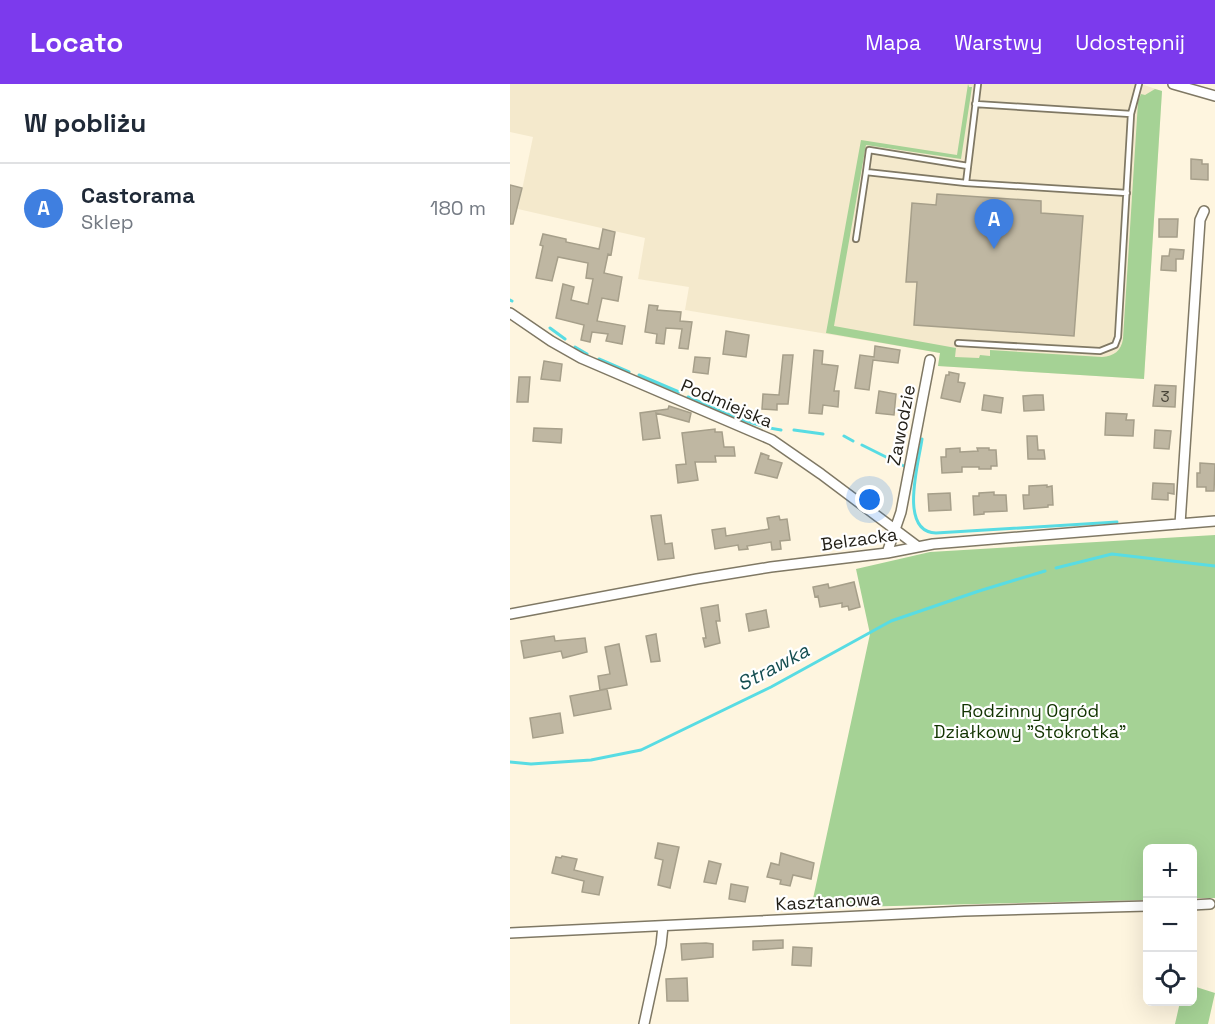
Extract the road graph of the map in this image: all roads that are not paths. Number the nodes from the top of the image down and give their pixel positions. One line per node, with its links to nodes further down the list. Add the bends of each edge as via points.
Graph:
1 (978, 84): 5 (lane)
2 (1139, 84): 6 (lane)
3 (1173, 84): 4 (street)
4 (1215, 96)
5 (975, 104): 6 (lane); 7 (lane)
6 (1131, 114): 10 (lane)
7 (968, 166): 8 (lane, via 869,150); 9 (lane)
8 (866, 172): 9 (lane); 12 (lane)
9 (966, 183): 10 (lane)
10 (1127, 193): 14 (lane, via 1115,345 1100,351)
11 (1204, 211): 17 (street, via 1200,220)
12 (856, 239)
13 (510, 313): 18 (street, Podmiejska, via 581,358 772,440)
14 (958, 343)
15 (930, 360): 18 (street, Zawodzie)
16 (1215, 521): 17 (street, Belzacka)
17 (1180, 524): 19 (street, Belzacka)
18 (895, 530): 19 (street, Podmiejska); 20 (street, Zawodzie)
19 (917, 546): 20 (street, Belzacka)
20 (887, 553): 21 (street, Belzacka, via 707,577)
21 (510, 614)
22 (1210, 904): 23 (street)
23 (1197, 905)
24 (1143, 906): 25 (street, Kasztanowa)
25 (663, 926): 26 (street, Kasztanowa); 27 (street)
26 (510, 933)
27 (644, 1024)

